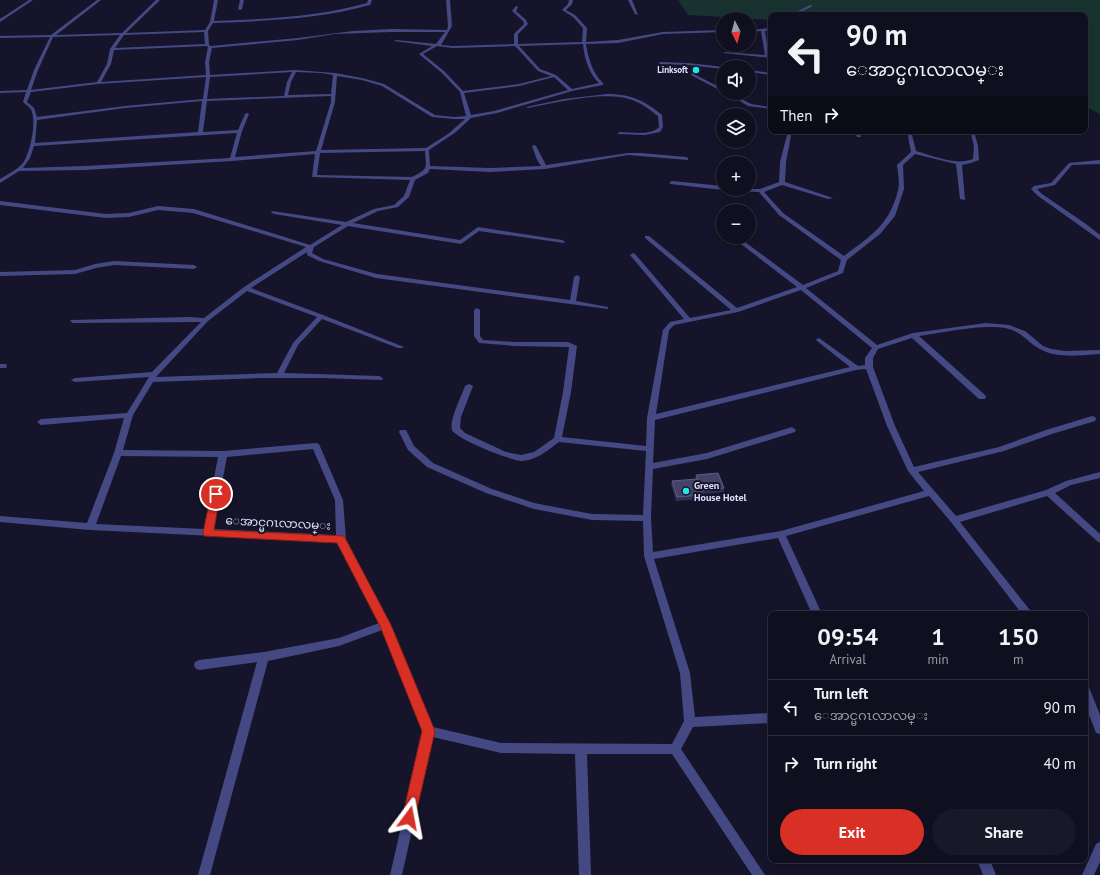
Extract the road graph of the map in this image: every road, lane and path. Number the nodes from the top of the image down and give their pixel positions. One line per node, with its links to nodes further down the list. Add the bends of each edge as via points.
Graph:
1 (31, 0): 15 (street)
2 (98, 0): 24 (street)
3 (158, 0): 23 (street)
4 (216, 0): 16 (street)
5 (242, 0): 12 (street)
6 (370, 0): 16 (street, via 369,4 362,6 321,13 267,20)
7 (448, 0): 21 (street)
8 (571, 0): 28 (street, via 564,10 585,28)
9 (630, 0): 14 (street)
10 (516, 6): 30 (street, via 514,11 526,24 516,34)
11 (811, 6): 13 (street)
12 (240, 9)
13 (798, 12)
14 (637, 14)
15 (0, 21)
16 (212, 22): 20 (street)
17 (768, 29): 19 (street)
18 (756, 30): 19 (street)
19 (763, 30): 27 (street)
20 (206, 31): 23 (street); 31 (street)
21 (448, 31): 29 (street); 31 (street, via 362,32)
22 (716, 31): 28 (street, via 657,33 623,42)
23 (123, 34): 24 (street); 32 (street)
24 (52, 36): 25 (street); 47 (street, via 36,70)
25 (0, 37)
26 (396, 41): 29 (street)
27 (768, 41)
28 (584, 42): 30 (street); 46 (street, via 588,60 597,80 602,84)
29 (439, 44): 30 (street, via 453,47); 49 (street, via 420,54 443,72)
30 (516, 45): 43 (street, via 539,70)
31 (208, 46): 32 (street); 42 (street)
32 (112, 49): 44 (street, via 108,64)
33 (725, 53): 34 (street)
34 (768, 57)
35 (660, 63): 36 (street)
36 (716, 67)
37 (295, 71): 39 (street); 42 (street); 51 (street)
38 (756, 72): 41 (street)
39 (335, 74): 50 (street); 57 (street, via 383,85 434,116)
40 (692, 74): 45 (street)
41 (768, 74)
42 (208, 76): 44 (street); 52 (street)
43 (555, 76): 46 (street); 49 (street, via 519,85)
44 (98, 83): 47 (street)
45 (716, 86)
46 (571, 90): 54 (street)
47 (30, 91): 48 (street); 58 (street, via 25,102 33,108)
48 (0, 92)
49 (462, 92): 57 (street)
50 (333, 95): 51 (street); 68 (street)
51 (286, 96): 52 (street)
52 (203, 100): 58 (street); 61 (street)
53 (741, 100): 55 (street, via 750,105)
54 (508, 108): 57 (street); 60 (street, via 610,96 637,100 660,116 658,131 645,134)
55 (768, 108)
56 (247, 114): 59 (street)
57 (469, 118): 67 (street, via 448,137)
58 (35, 119): 65 (street)
59 (240, 131): 61 (street); 70 (street)
60 (620, 133)
61 (200, 134): 65 (street)
62 (789, 134): 80 (street, via 783,162)
63 (910, 134): 69 (street)
64 (973, 134): 73 (street, via 976,160 969,164)
65 (33, 145): 76 (street, via 26,162)
66 (534, 146): 75 (street)
67 (427, 149): 68 (street); 74 (street)
68 (318, 152): 70 (street); 77 (street, via 314,176)
69 (914, 152): 73 (street); 95 (street, via 900,164 902,189 892,216 878,234)
70 (232, 159): 76 (street)
71 (686, 159): 75 (street, via 628,154)
72 (1100, 162): 90 (street, via 1071,164 1053,184 1034,189 1040,196)
73 (960, 164): 85 (street)
74 (428, 167): 75 (street, via 490,170); 77 (street, via 426,172)
75 (546, 167)
76 (17, 170): 78 (street)
77 (413, 179): 88 (street, via 406,196 396,206 376,210)
78 (0, 181)
79 (672, 183): 81 (street)
80 (782, 183): 83 (street); 84 (street)
81 (716, 187)
82 (756, 191): 83 (street)
83 (761, 191): 95 (street, via 781,214)
84 (830, 198)
85 (963, 199)
86 (0, 203): 93 (street, via 106,216 128,215 158,208 194,210)
87 (274, 212): 88 (street)
88 (348, 223): 91 (street, via 461,242 478,229); 93 (street)
89 (647, 237): 104 (street)
90 (1100, 238)
91 (562, 242)
92 (744, 244): 100 (street)
93 (311, 247): 99 (street); 101 (street, via 309,254 321,260 376,276)
94 (633, 255): 106 (street)
95 (844, 259): 100 (street, via 841,272)
96 (194, 267): 97 (street, via 114,263 76,272)
97 (0, 274)
98 (577, 277): 101 (street)
99 (246, 288): 105 (street); 107 (street)
100 (802, 288): 104 (street); 112 (street)
101 (573, 302): 102 (street)
102 (606, 308)
103 (477, 310): 128 (street, via 477,336 481,342 573,346)
104 (736, 310): 106 (street)
105 (321, 316): 111 (street); 116 (street, via 295,344)
106 (688, 319): 123 (street, via 672,323 666,330)
107 (206, 320): 108 (street); 117 (street)
108 (73, 321)
109 (913, 335): 112 (street); 113 (street, via 986,325 1009,327 1023,332 1049,351); 121 (street)
110 (819, 340): 115 (street)
111 (400, 347)
112 (876, 348): 114 (street, via 869,358)
113 (1100, 352)
114 (869, 367): 115 (street); 133 (street, via 891,426)
115 (856, 368): 123 (street)
116 (280, 374): 117 (street); 118 (street)
117 (152, 377): 119 (street); 122 (street)
118 (379, 378)
119 (75, 380)
120 (469, 386): 128 (street, via 456,423 456,429 462,435 504,454 521,458 537,454)
121 (982, 396)
122 (129, 415): 125 (street); 130 (street)
123 (651, 418): 129 (street)
124 (1092, 419): 133 (street, via 1002,449)
125 (41, 422)
126 (792, 430): 132 (street, via 707,456)
127 (403, 432): 137 (street, via 410,448 430,465 489,491 534,506 592,517)
128 (558, 439): 129 (street)
129 (650, 449): 132 (street)
130 (118, 453): 131 (street); 140 (street)
131 (223, 454): 141 (street); 143 (street, via 316,446 339,500)
132 (650, 467): 137 (street)
133 (912, 471): 136 (street)
134 (1100, 475): 135 (street)
135 (1049, 492): 139 (street); 144 (street)
136 (929, 493): 139 (street); 142 (street)
137 (647, 518): 145 (street)
138 (0, 519): 140 (street, ေအာင္မဂၤလာလမ္း)
139 (954, 520): 147 (street)
140 (90, 527): 141 (street, ေအာင္မဂၤလာလမ္း)
141 (208, 533): 143 (street, ေအာင္မဂၤလာလမ္း)
142 (780, 534): 145 (street); 146 (street)
143 (340, 539): 148 (street, ေအာင္မဂၤလာလမ္း)
144 (1100, 539)
145 (649, 556): 153 (street, via 685,673)
146 (817, 611)
147 (1026, 611)
148 (386, 625): 149 (street, via 339,642); 155 (street, ေအာင္မဂၤလာလမ္း)
149 (264, 657): 150 (street); 160 (street)
150 (199, 665)
151 (1088, 698): 154 (street)
152 (768, 718): 153 (street)
153 (690, 722): 157 (street)
154 (1100, 729)
155 (429, 731): 156 (street, via 501,748); 161 (street)
156 (581, 748): 157 (street); 162 (street)
157 (675, 749): 163 (street)
158 (1100, 848): 165 (street)
159 (984, 863): 164 (street)
160 (204, 875)
161 (396, 875)
162 (585, 875)
163 (759, 875)
164 (990, 875)
165 (1088, 875)

